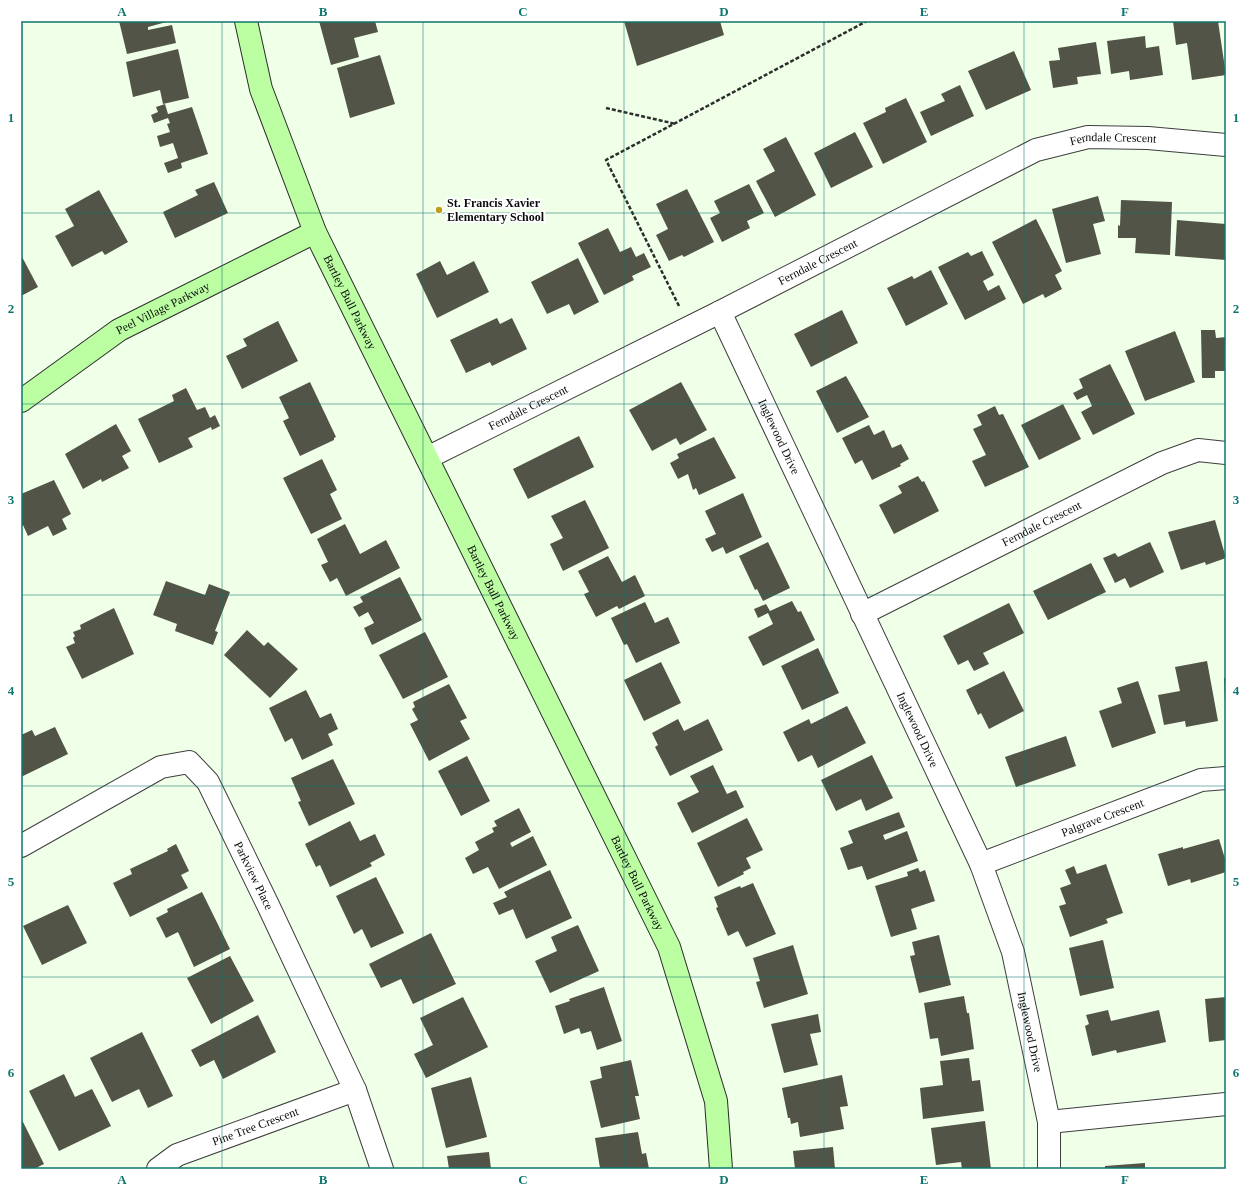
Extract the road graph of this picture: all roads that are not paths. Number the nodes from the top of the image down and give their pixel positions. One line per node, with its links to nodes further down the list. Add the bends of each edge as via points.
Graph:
1 (246, 21): 3 (street, Bartley Bull Parkway, via 262,89)
2 (1226, 145): 4 (street, Ferndale Crescent, via 1148,138 1088,137 1036,150)
3 (315, 232): 5 (street, Peel Village Parkway, via 119,330); 7 (street, Bartley Bull Parkway)
4 (720, 312): 7 (street, Ferndale Crescent); 8 (street, Inglewood Drive)
5 (21, 401)
6 (1226, 453): 8 (street, Ferndale Crescent, via 1198,450 1162,463)
7 (426, 458): 17 (street, Bartley Bull Parkway, via 669,947 716,1100)
8 (862, 614): 11 (street, Inglewood Drive)
9 (1226, 778): 11 (street, Palgrave Crescent, via 1201,780)
10 (21, 846): 12 (street, Parkview Place, via 161,767 189,762 208,782)
11 (981, 864): 14 (street, Inglewood Drive, via 1013,952)
12 (356, 1090): 15 (street, Pine Tree Crescent, via 177,1155); 16 (street, Parkview Place)
13 (1226, 1104): 14 (street)
14 (1049, 1122): 18 (street, Inglewood Drive)
15 (158, 1169)
16 (382, 1169)
17 (722, 1169)
18 (1049, 1169)

